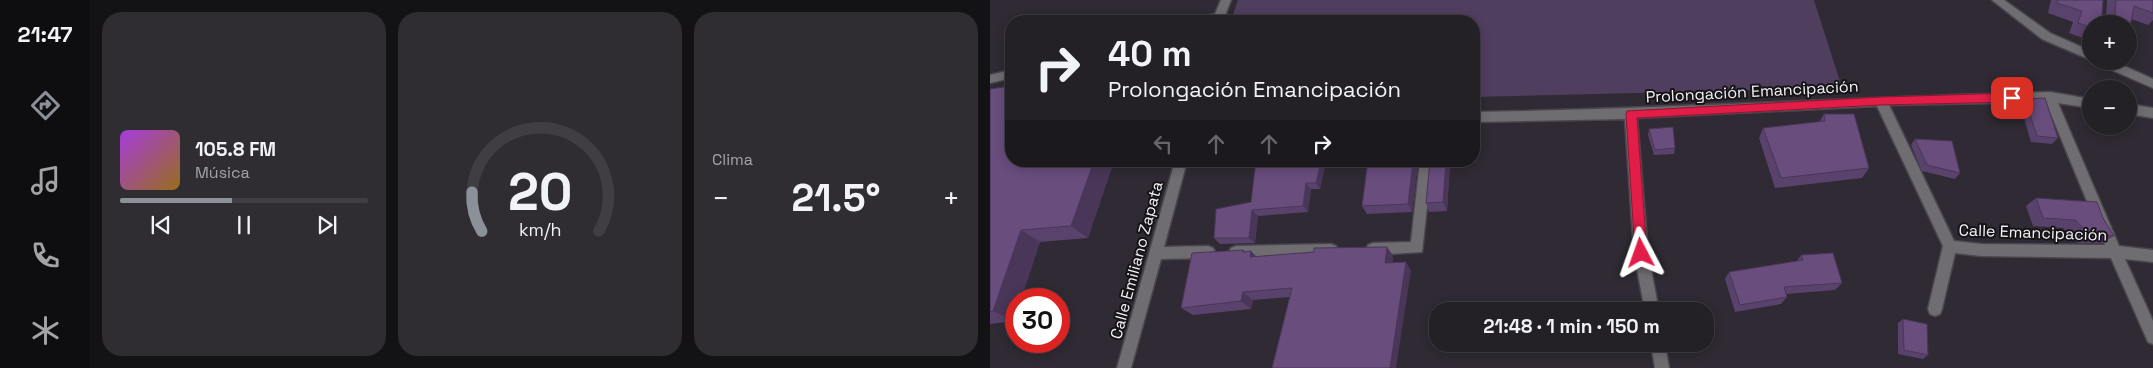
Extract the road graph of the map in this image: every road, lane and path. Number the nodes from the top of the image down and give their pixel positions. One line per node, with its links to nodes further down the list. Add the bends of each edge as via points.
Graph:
1 (1226, 0): 3 (street)
2 (1997, 0): 4 (street, via 2046,36)
3 (1220, 15)
4 (2082, 52)
5 (2122, 70): 8 (street)
6 (1005, 75): 7 (street)
7 (990, 79)
8 (2153, 84)
9 (2050, 96): 10 (street, Prolongación Emancipación); 11 (street, Prolongación Emancipación); 21 (street, Calle Emancipación)
10 (1881, 101): 14 (street, Prolongación Emancipación); 18 (street)
11 (2082, 101)
12 (2137, 110): 13 (street)
13 (2153, 113)
14 (1631, 114): 15 (street, Prolongación Emancipación); 24 (street, via 1641,253)
15 (1480, 117)
16 (1179, 167): 22 (street, Calle Emiliano Zapata)
17 (1425, 167): 19 (street, via 1417,248)
18 (1950, 246): 21 (street, Calle Emancipación, via 1981,250); 25 (street)
19 (1359, 249)
20 (1340, 250): 22 (street)
21 (2115, 252): 23 (street, Calle Emancipación); 26 (street, Calle Emancipación)
22 (1156, 253): 28 (street, Calle Emiliano Zapata)
23 (2153, 256)
24 (1650, 302)
25 (1934, 309)
26 (2153, 337)
27 (1659, 352): 29 (street)
28 (1124, 368)
29 (1662, 368)

